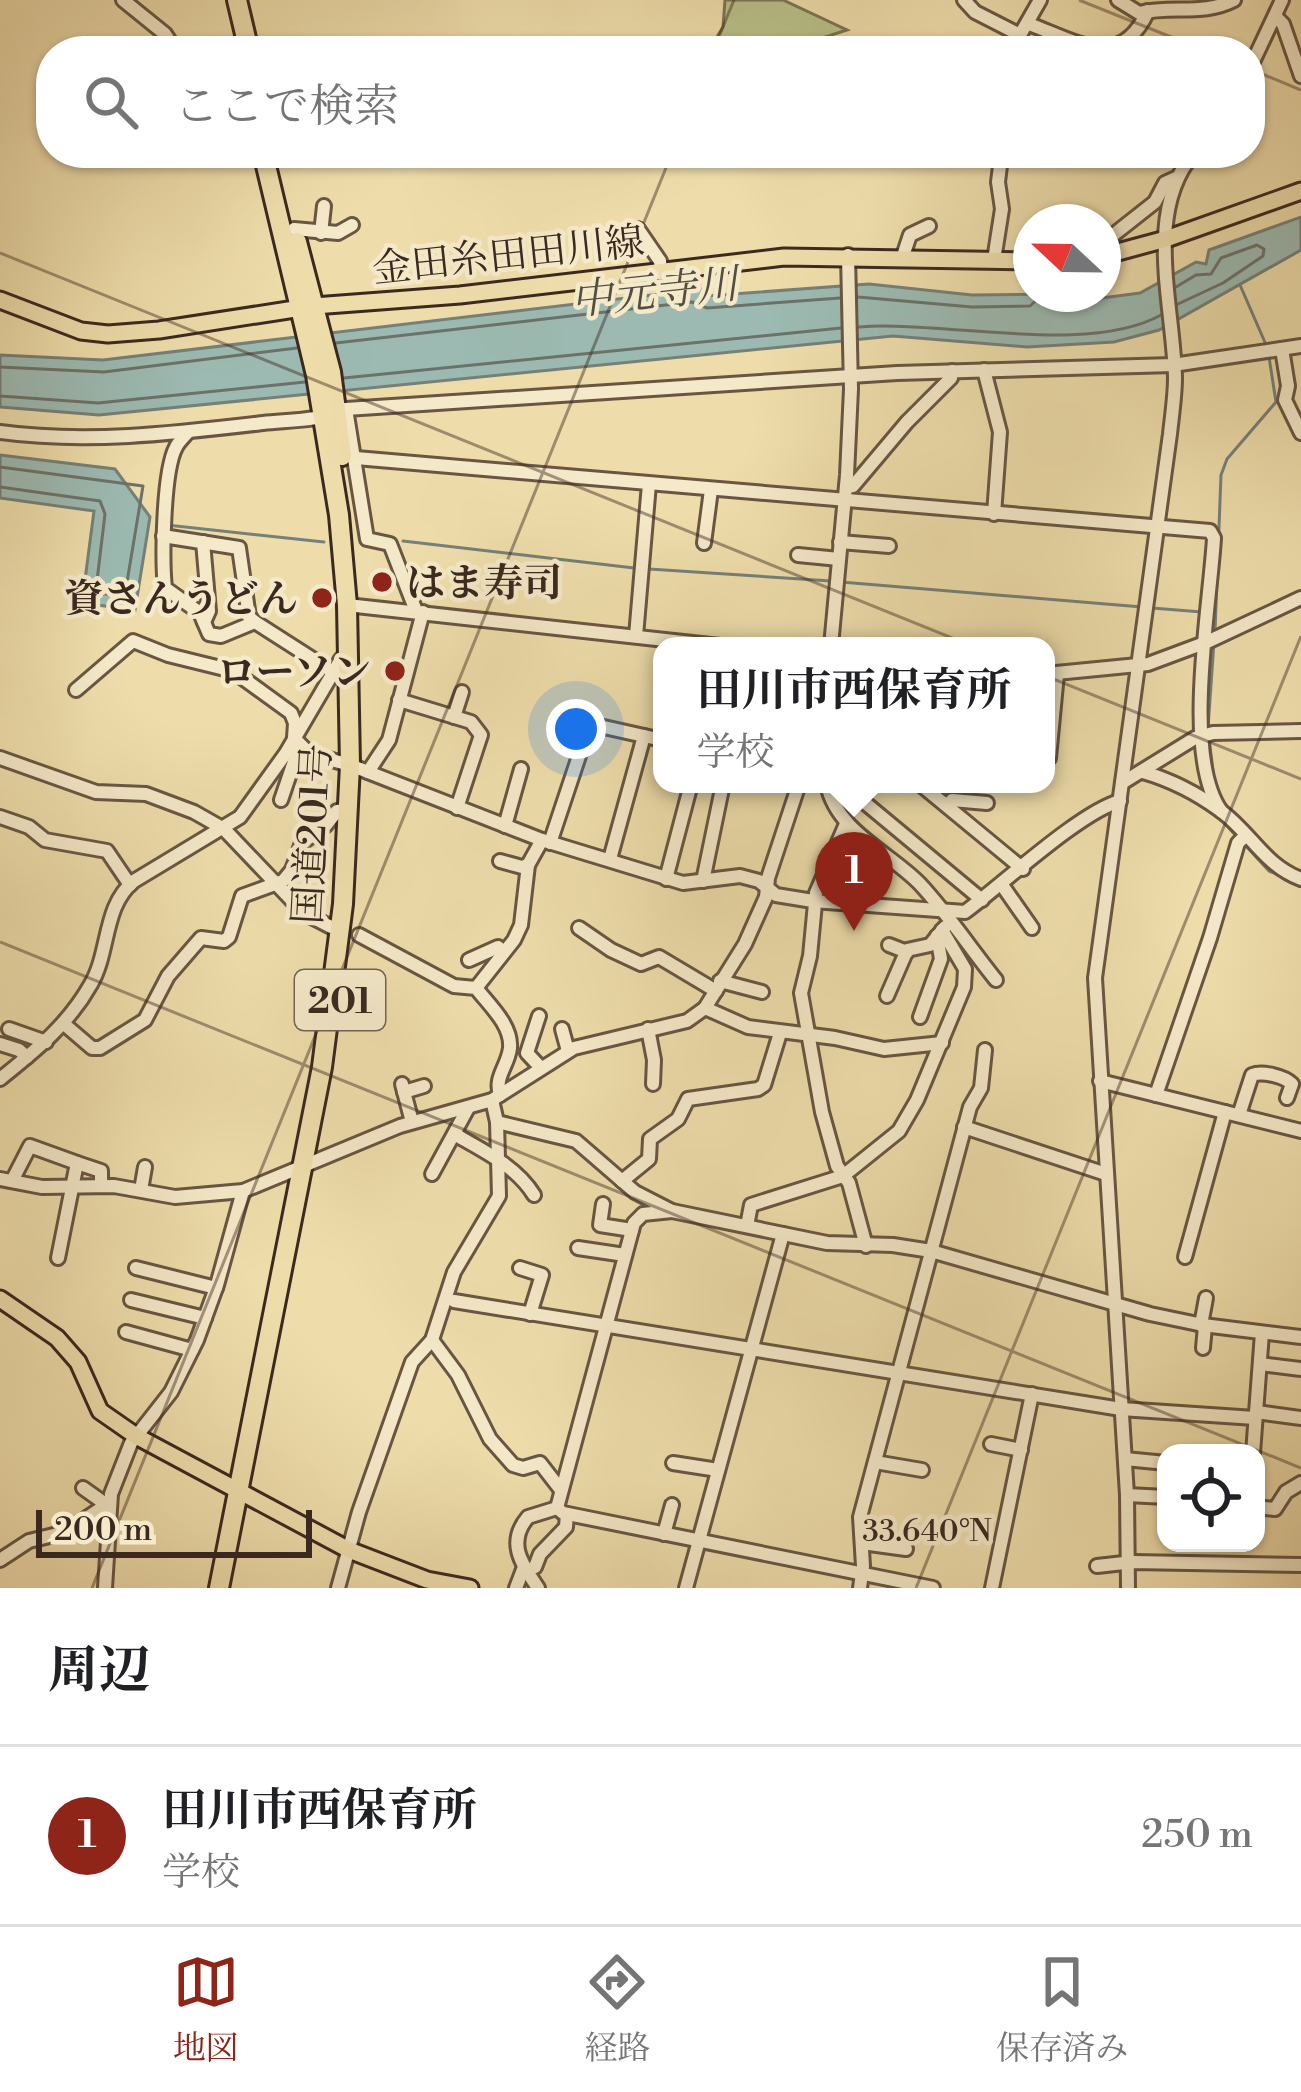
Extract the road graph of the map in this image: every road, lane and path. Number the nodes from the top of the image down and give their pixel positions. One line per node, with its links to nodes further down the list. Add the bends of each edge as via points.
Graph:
1 (123, 0): 12 (street)
2 (227, 0): 13 (highway)
3 (237, 0): 14 (highway)
4 (964, 0): 11 (street, via 1020,35)
5 (1040, 0): 11 (street)
6 (1118, 0): 9 (street)
7 (1234, 0): 9 (street, via 1212,11)
8 (1282, 0): 10 (street)
9 (1148, 10): 16 (street)
10 (1275, 16): 17 (street); 18 (street)
11 (1029, 24): 15 (street)
12 (166, 36)
13 (235, 36)
14 (245, 36)
15 (1062, 36)
16 (1130, 36)
17 (1265, 37)
18 (1301, 76)
19 (266, 168): 40 (highway, 国道201号 / 201)
20 (278, 168): 28 (highway, 国道201号 / 201)
21 (1000, 168): 35 (street)
22 (1183, 168): 23 (street)
23 (1176, 178): 30 (street); 32 (street)
24 (1301, 191): 32 (main road)
25 (324, 206): 31 (street)
26 (352, 225): 31 (street)
27 (929, 226): 34 (street, via 910,235)
28 (294, 229): 31 (street); 40 (highway, 国道201号 / 201)
29 (638, 229): 38 (street)
30 (1121, 229)
31 (321, 232)
32 (1166, 243): 33 (main road); 43 (street)
33 (1121, 252)
34 (903, 256): 35 (main road, 金田糸田田川線); 37 (main road, 金田糸田田川線)
35 (994, 260): 36 (main road, 金田糸田田川線)
36 (1013, 261)
37 (848, 262): 38 (main road, 金田糸田田川線, via 784,257); 46 (street)
38 (661, 271): 40 (main road, 金田糸田田川線)
39 (0, 300): 40 (main road, 金田糸田田川線, via 108,334)
40 (310, 317): 47 (highway, 国道201号 / 201)
41 (1301, 346): 42 (street)
42 (1282, 349): 43 (street); 50 (street, via 1285,400)
43 (1173, 362): 44 (street); 56 (street)
44 (984, 370): 45 (street); 55 (street, via 1000,432)
45 (952, 371): 46 (street); 54 (street)
46 (850, 373): 47 (street); 54 (street)
47 (332, 410): 49 (street); 51 (street); 65 (highway, 国道201号 / 201)
48 (0, 432): 49 (street)
49 (188, 432): 57 (street, via 176,446)
50 (1301, 433)
51 (356, 458): 52 (street); 66 (street, via 367,539 390,544)
52 (649, 484): 53 (street); 69 (street)
53 (711, 490): 54 (street); 60 (street)
54 (845, 494): 55 (street); 59 (street)
55 (994, 514): 56 (street)
56 (1158, 527): 72 (street, via 1210,531 1214,538); 74 (street)
57 (163, 536): 58 (street); 67 (street, via 165,588)
58 (203, 542): 67 (street); 68 (street, via 239,548)
59 (840, 542): 61 (street); 63 (street)
60 (702, 543)
61 (889, 546)
62 (798, 554): 63 (street)
63 (838, 559): 70 (street)
64 (1301, 598): 72 (street)
65 (353, 605): 66 (street); 73 (highway, 国道201号 / 201); 87 (highway, 国道201号 / 201)
66 (420, 612): 69 (street); 79 (street)
67 (204, 622): 68 (street, via 209,634 221,636)
68 (255, 622): 75 (street)
69 (636, 636): 71 (street)
70 (832, 637)
71 (653, 638)
72 (1207, 642): 74 (street); 83 (street)
73 (350, 653): 75 (street); 87 (highway, 国道201号 / 201)
74 (1139, 664): 76 (street); 90 (street)
75 (333, 672): 85 (street)
76 (1055, 674)
77 (76, 690): 85 (street, via 133,641 233,671 291,712)
78 (462, 692): 80 (street)
79 (399, 700): 80 (street); 87 (street, via 389,740)
80 (454, 717): 101 (street, via 482,735)
81 (1301, 731): 83 (street)
82 (644, 736): 84 (street); 109 (street, via 588,729); 110 (street)
83 (1201, 737): 89 (street); 103 (street)
84 (653, 738)
85 (297, 743): 87 (street); 97 (street); 107 (street)
86 (0, 758): 107 (street, via 96,792 164,799)
87 (359, 769): 101 (street); 102 (highway, 国道201号 / 201); 171 (highway, 国道201号 / 201, via 353,906 331,1069)
88 (520, 769): 106 (street)
89 (1143, 772): 90 (street); 103 (street)
90 (1123, 783): 98 (street)
91 (689, 793): 114 (street)
92 (721, 793): 116 (street)
93 (796, 793): 120 (street)
94 (829, 793): 105 (street)
95 (865, 793): 121 (street, via 864,802)
96 (931, 793): 100 (street)
97 (281, 800)
98 (1120, 801): 113 (street); 155 (street, via 1096,961)
99 (987, 803): 100 (street)
100 (946, 806): 113 (street)
101 (457, 808): 106 (street)
102 (347, 810): 117 (street, via 302,843 292,871); 171 (highway, 国道201号 / 201, via 335,980)
103 (1222, 811): 108 (street)
104 (0, 817): 118 (street, via 45,840 107,851)
105 (846, 824): 122 (street); 123 (street)
106 (505, 826): 109 (street)
107 (224, 829): 117 (street); 118 (street)
108 (1246, 835): 115 (street, via 1273,866); 158 (street)
109 (546, 841): 110 (street); 112 (street)
110 (610, 859): 114 (street)
111 (500, 861): 112 (street)
112 (528, 865): 130 (street, via 521,925)
113 (1023, 868): 119 (street)
114 (666, 879): 116 (street)
115 (1301, 879)
116 (703, 881): 120 (street, via 740,876)
117 (275, 883): 124 (street); 141 (street, via 242,896 224,941 201,938 137,1028 92,1048)
118 (130, 885): 141 (street, via 115,905 97,972)
119 (1002, 885): 121 (street); 126 (street)
120 (767, 887): 122 (street); 134 (street, via 746,944)
121 (982, 900): 123 (street, via 965,912)
122 (816, 901): 123 (street); 146 (street, via 801,993)
123 (939, 907): 127 (street)
124 (331, 927)
125 (580, 928): 134 (street, via 641,964 658,957)
126 (1032, 928)
127 (942, 929): 131 (street, via 930,945); 133 (street); 140 (street, via 941,959); 148 (street, via 965,979)
128 (359, 935): 135 (street, via 454,986)
129 (889, 945): 131 (street)
130 (504, 952): 132 (street, via 498,947); 135 (street)
131 (907, 952): 137 (street)
132 (470, 960)
133 (996, 980)
134 (718, 986): 136 (street); 138 (street)
135 (476, 988): 159 (street, via 510,1042)
136 (762, 992)
137 (887, 996)
138 (705, 1008): 144 (street); 145 (street)
139 (539, 1016): 153 (street, via 527,1053)
140 (920, 1017)
141 (64, 1024): 147 (street)
142 (9, 1029): 147 (street)
143 (562, 1029): 151 (street)
144 (648, 1029): 151 (street); 156 (street)
145 (780, 1033): 146 (street); 176 (street, via 764,1085 688,1099 650,1139 649,1159)
146 (808, 1035): 148 (street, via 884,1049); 174 (street)
147 (46, 1042): 152 (street)
148 (942, 1043): 174 (street, via 899,1131)
149 (0, 1044): 152 (street)
150 (985, 1050): 165 (street, via 982,1088)
151 (568, 1052): 153 (street)
152 (28, 1057): 154 (street)
153 (542, 1068): 159 (street)
154 (0, 1078)
155 (1100, 1082): 158 (street); 173 (street)
156 (653, 1084)
157 (424, 1086): 164 (street, via 403,1088)
158 (1156, 1095): 162 (street)
159 (496, 1098): 161 (street); 163 (street)
160 (1287, 1098): 162 (street, via 1288,1080 1258,1072)
161 (468, 1108): 164 (street); 167 (street)
162 (1232, 1114): 166 (street); 191 (street)
163 (497, 1122): 168 (street); 176 (street, via 576,1141)
164 (412, 1123): 171 (street)
165 (964, 1127): 173 (street); 189 (street)
166 (1301, 1131)
167 (456, 1135): 168 (street); 172 (street)
168 (498, 1159): 181 (street); 195 (street, via 499,1196)
169 (77, 1163): 175 (street, via 30,1146); 177 (street); 178 (street, via 101,1171)
170 (145, 1167): 179 (street)
171 (305, 1167): 180 (street); 233 (highway, 国道201号 / 201)
172 (432, 1174)
173 (1106, 1174): 201 (street)
174 (843, 1176): 184 (street, via 751,1205); 187 (street)
175 (6, 1180): 177 (street)
176 (622, 1181): 183 (street)
177 (76, 1186): 178 (street); 192 (street)
178 (101, 1186): 179 (street)
179 (141, 1190): 180 (street, via 175,1197)
180 (243, 1191): 196 (street)
181 (534, 1196)
182 (603, 1204): 185 (street, via 600,1226)
183 (672, 1211): 184 (street); 185 (street, via 643,1214)
184 (746, 1226): 186 (street)
185 (632, 1230): 190 (street)
186 (783, 1234): 187 (street); 212 (street)
187 (866, 1246): 189 (street)
188 (578, 1249): 190 (street)
189 (932, 1251): 201 (street); 215 (street)
190 (625, 1255): 205 (street)
191 (1185, 1257)
192 (58, 1258)
193 (136, 1268): 196 (street)
194 (520, 1268): 202 (street, via 542,1275)
195 (454, 1272): 200 (street); 209 (street)
196 (216, 1288): 203 (street)
197 (1206, 1298): 204 (street)
198 (0, 1300): 220 (main road, via 57,1338 100,1411)
199 (131, 1300): 203 (street)
200 (454, 1301): 202 (street); 209 (street)
201 (1115, 1304): 204 (street); 217 (street)
202 (530, 1314): 205 (street)
203 (205, 1318): 211 (street)
204 (1203, 1325): 207 (street); 210 (street)
205 (606, 1327): 212 (street); 232 (street)
206 (126, 1332): 211 (street)
207 (1262, 1333): 208 (street); 213 (street)
208 (1301, 1337)
209 (434, 1343): 232 (street, via 490,1439 513,1465 540,1463); 244 (street, via 412,1362)
210 (1203, 1348)
211 (192, 1350): 220 (street)
212 (752, 1350): 215 (street); 228 (street)
213 (1260, 1364): 214 (street); 218 (street)
214 (1301, 1369)
215 (898, 1374): 216 (street); 225 (street)
216 (1032, 1394): 217 (street); 223 (street)
217 (1121, 1409): 218 (street); 224 (street)
218 (1256, 1415): 219 (street); 222 (street)
219 (1301, 1418)
220 (136, 1436): 233 (main road); 236 (street)
221 (991, 1444): 223 (street)
222 (1254, 1444)
223 (1021, 1450): 260 (street)
224 (1125, 1459): 226 (street); 234 (street)
225 (875, 1462): 229 (street); 242 (street, via 860,1516)
226 (1157, 1462)
227 (673, 1463): 228 (street)
228 (718, 1470): 241 (street)
229 (922, 1470)
230 (1301, 1483): 238 (street, via 1275,1509)
231 (83, 1488): 236 (street)
232 (561, 1490): 239 (street)
233 (243, 1491): 244 (main road); 252 (highway, 国道201号 / 201); 253 (highway, 国道201号 / 201)
234 (1127, 1495): 235 (street); 246 (street)
235 (1157, 1497)
236 (107, 1503): 245 (street); 251 (street)
237 (672, 1505): 240 (street)
238 (1265, 1508)
239 (562, 1511): 240 (street); 249 (street, via 566,1527); 249 (street, via 528,1517 520,1527 516,1549)
240 (664, 1534): 241 (street)
241 (699, 1541): 250 (street); 258 (street)
242 (862, 1543): 243 (street); 250 (street)
243 (906, 1549)
244 (349, 1550): 254 (street); 255 (main road)
245 (0, 1561)
246 (1127, 1563): 247 (street); 248 (street); 261 (street)
247 (1301, 1565)
248 (1096, 1566)
249 (530, 1567): 256 (street); 257 (street)
250 (861, 1581): 259 (street)
251 (105, 1588)
252 (219, 1588)
253 (229, 1588)
254 (338, 1588)
255 (470, 1588)
256 (516, 1588)
257 (538, 1588)
258 (686, 1588)
259 (933, 1588)
260 (992, 1588)
261 (1128, 1588)

